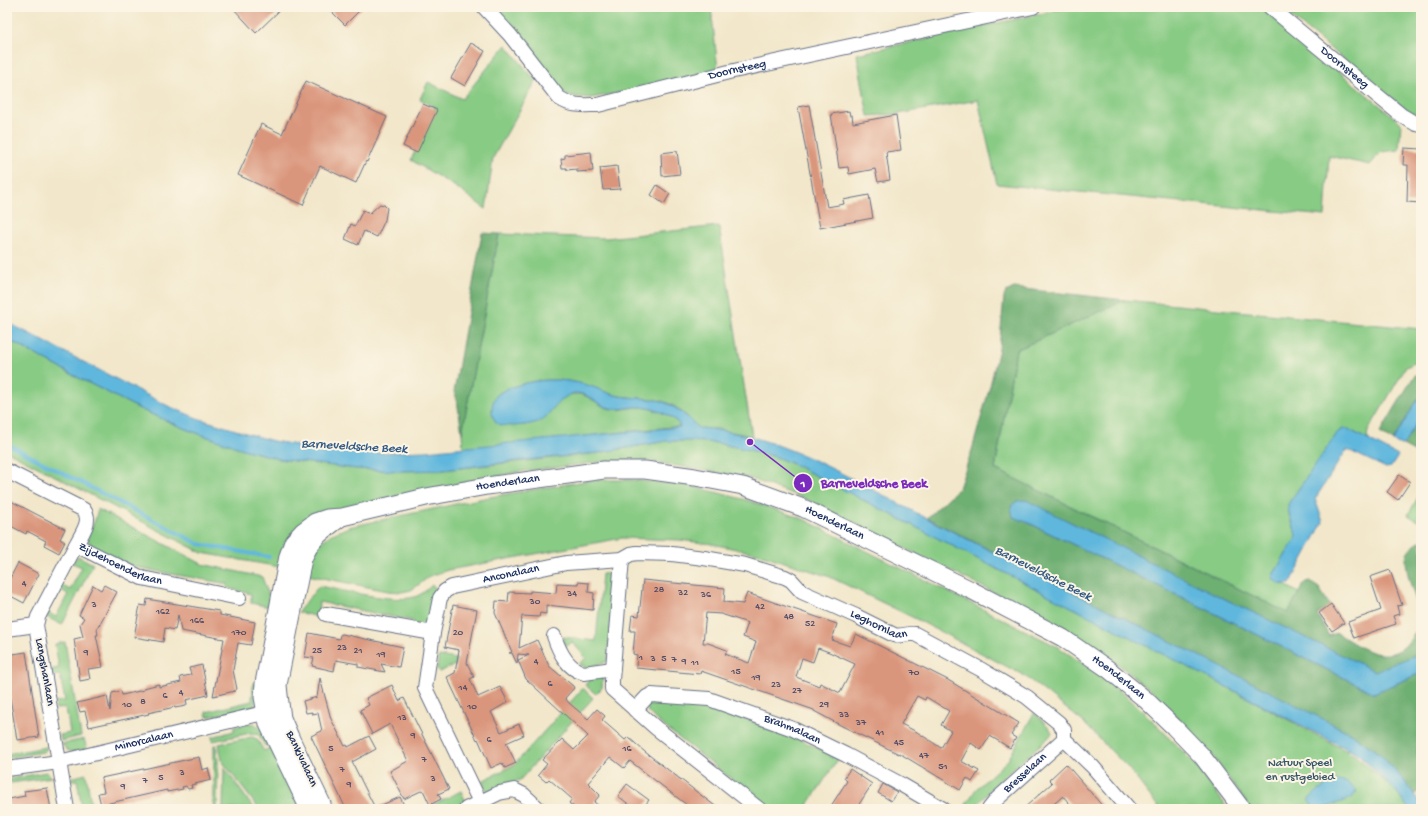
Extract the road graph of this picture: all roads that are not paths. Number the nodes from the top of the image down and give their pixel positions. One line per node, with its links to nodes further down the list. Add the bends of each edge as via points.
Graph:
1 (484, 7): 2 (street, Doornsteeg, via 510,35 559,98 576,105 598,105 729,72)
2 (1033, 7)
3 (1270, 7): 4 (street, Doornsteeg, via 1401,115)
4 (1421, 125)
5 (7, 471): 6 (street, Zijdehoenderlaan, via 84,510 88,515 87,522)
6 (76, 544): 8 (street, Zijdehoenderlaan, via 142,578); 10 (street, Langshanlaan)
7 (622, 559): 12 (street, Anconalaan, via 566,563 452,587 440,598); 14 (street); 17 (street, Leghornlaan, via 637,553 672,554 745,565 785,577 802,592 894,635 915,634 982,670 1059,722 1064,730)
8 (239, 598)
9 (326, 614): 12 (street)
10 (36, 625): 11 (street); 18 (street, Langshanlaan)
11 (7, 629)
12 (433, 633): 20 (street, Anconalaan, via 425,688)
13 (554, 636): 14 (street, via 562,656 580,672)
14 (613, 669): 15 (street, via 612,688)
15 (635, 710): 26 (street); 27 (street, Brahmalaan, via 651,695 709,699 799,732 902,785)
16 (273, 711): 18 (street, Minorcalaan); 22 (street, Bankivalaan, via 268,724); 23 (street, Bankivalaan, via 282,718); 30 (street, Hoenderlaan, via 264,683 288,556 293,542 302,531 315,522 486,486 604,470 645,470 743,486 803,508 1063,638 1108,669 1146,700 1202,756)
17 (1064, 739): 28 (street, Bresselaan); 29 (street, Leghornlaan, via 1094,767)
18 (59, 762): 19 (street, Minorcalaan); 21 (street, Langshanlaan)
19 (7, 770)
20 (480, 802): 24 (street); 25 (street, via 503,791 514,790 524,795)
21 (67, 809)
22 (309, 809)
23 (323, 809)
24 (466, 809)
25 (539, 809)
26 (759, 809)
27 (941, 809)
28 (989, 809)
29 (1129, 809)
30 (1242, 809)

